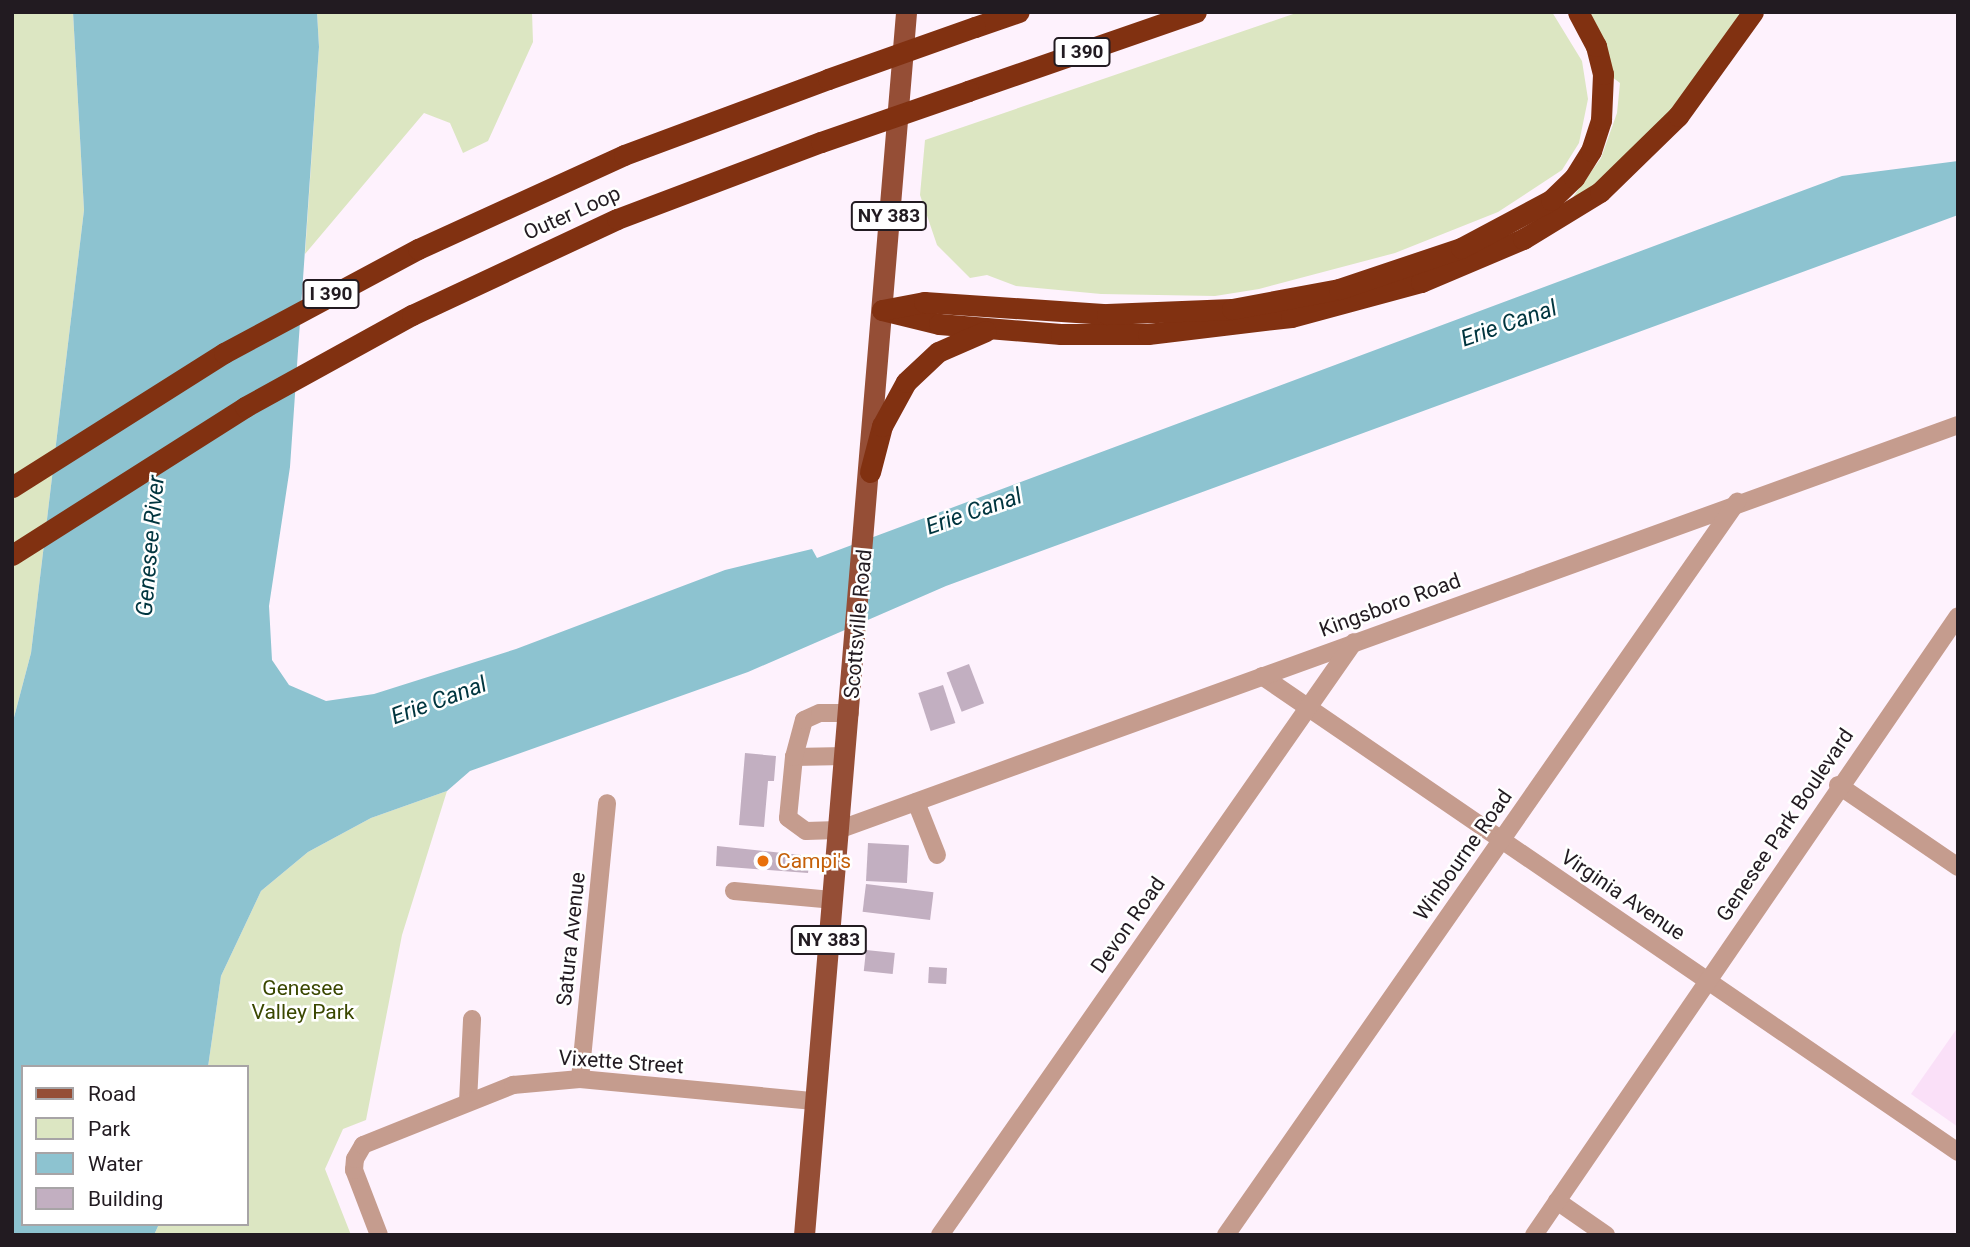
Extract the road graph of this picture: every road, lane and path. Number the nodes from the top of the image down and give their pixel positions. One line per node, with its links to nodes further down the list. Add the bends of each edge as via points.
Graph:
1 (906, 12): 8 (main road, Scottsville Road / NY 383)
2 (1012, 12): 7 (highway)
3 (1019, 12): 7 (highway, Outer Loop / I 390)
4 (1196, 12): 14 (highway, Outer Loop / I 390, bridge, via 821,142 660,202 509,268 356,345 218,424)
5 (1578, 12): 8 (highway, via 1596,46 1602,74 1601,120 1591,151 1574,178 1551,200 1461,248 1339,289 1232,309 1107,314 924,302)
6 (1753, 12): 9 (highway, via 1678,116 1633,164 1566,214 1478,260 1368,299 1254,324 1124,335)
7 (975, 27): 12 (highway, Outer Loop / I 390, bridge, via 668,137 476,220 195,370)
8 (881, 310): 9 (highway, via 924,323); 11 (main road, Scottsville Road / NY 383)
9 (1002, 329): 11 (highway, via 951,344 912,376 890,410)
10 (1958, 425): 13 (street, Kingsboro Road)
11 (870, 472): 19 (main road, Scottsville Road / NY 383)
12 (12, 487)
13 (1737, 502): 16 (street, Kingsboro Road); 26 (street, Winbourne Road)
14 (12, 555)
15 (1958, 616): 22 (street, Genesee Park Boulevard)
16 (1354, 642): 17 (street, Kingsboro Road); 18 (street, Devon Road)
17 (1262, 676): 18 (street, Virginia Avenue); 23 (street, Kingsboro Road)
18 (1307, 706): 26 (street, Virginia Avenue); 40 (street, Devon Road)
19 (850, 713): 20 (main road, Scottsville Road / NY 383); 21 (street, via 820,713 804,720)
20 (845, 756): 21 (street); 25 (main road, Scottsville Road / NY 383)
21 (794, 757): 25 (street, via 788,818 806,831)
22 (1838, 785): 28 (street); 31 (street, Genesee Park Boulevard)
23 (916, 802): 25 (street, Kingsboro Road); 27 (street)
24 (607, 803): 33 (street, Satura Avenue)
25 (838, 831): 30 (main road, Scottsville Road / NY 383)
26 (1501, 839): 31 (street, Virginia Avenue); 41 (street, Winbourne Road)
27 (937, 855)
28 (1958, 867)
29 (734, 891): 30 (street)
30 (832, 900): 34 (main road, Scottsville Road / NY 383)
31 (1707, 981): 36 (street, Virginia Avenue); 37 (street, Genesee Park Boulevard)
32 (472, 1019): 35 (street)
33 (580, 1079): 34 (street, Vixette Street); 35 (street, Vixette Street, via 523,1082)
34 (814, 1101): 39 (main road, Scottsville Road / NY 383)
35 (468, 1102): 38 (street, Vixette Street, via 375,1138 357,1154 354,1170)
36 (1958, 1152)
37 (1557, 1201): 42 (street, Genesee Park Boulevard); 43 (street)
38 (379, 1235)
39 (804, 1235)
40 (940, 1235)
41 (1227, 1235)
42 (1534, 1235)
43 (1606, 1235)

